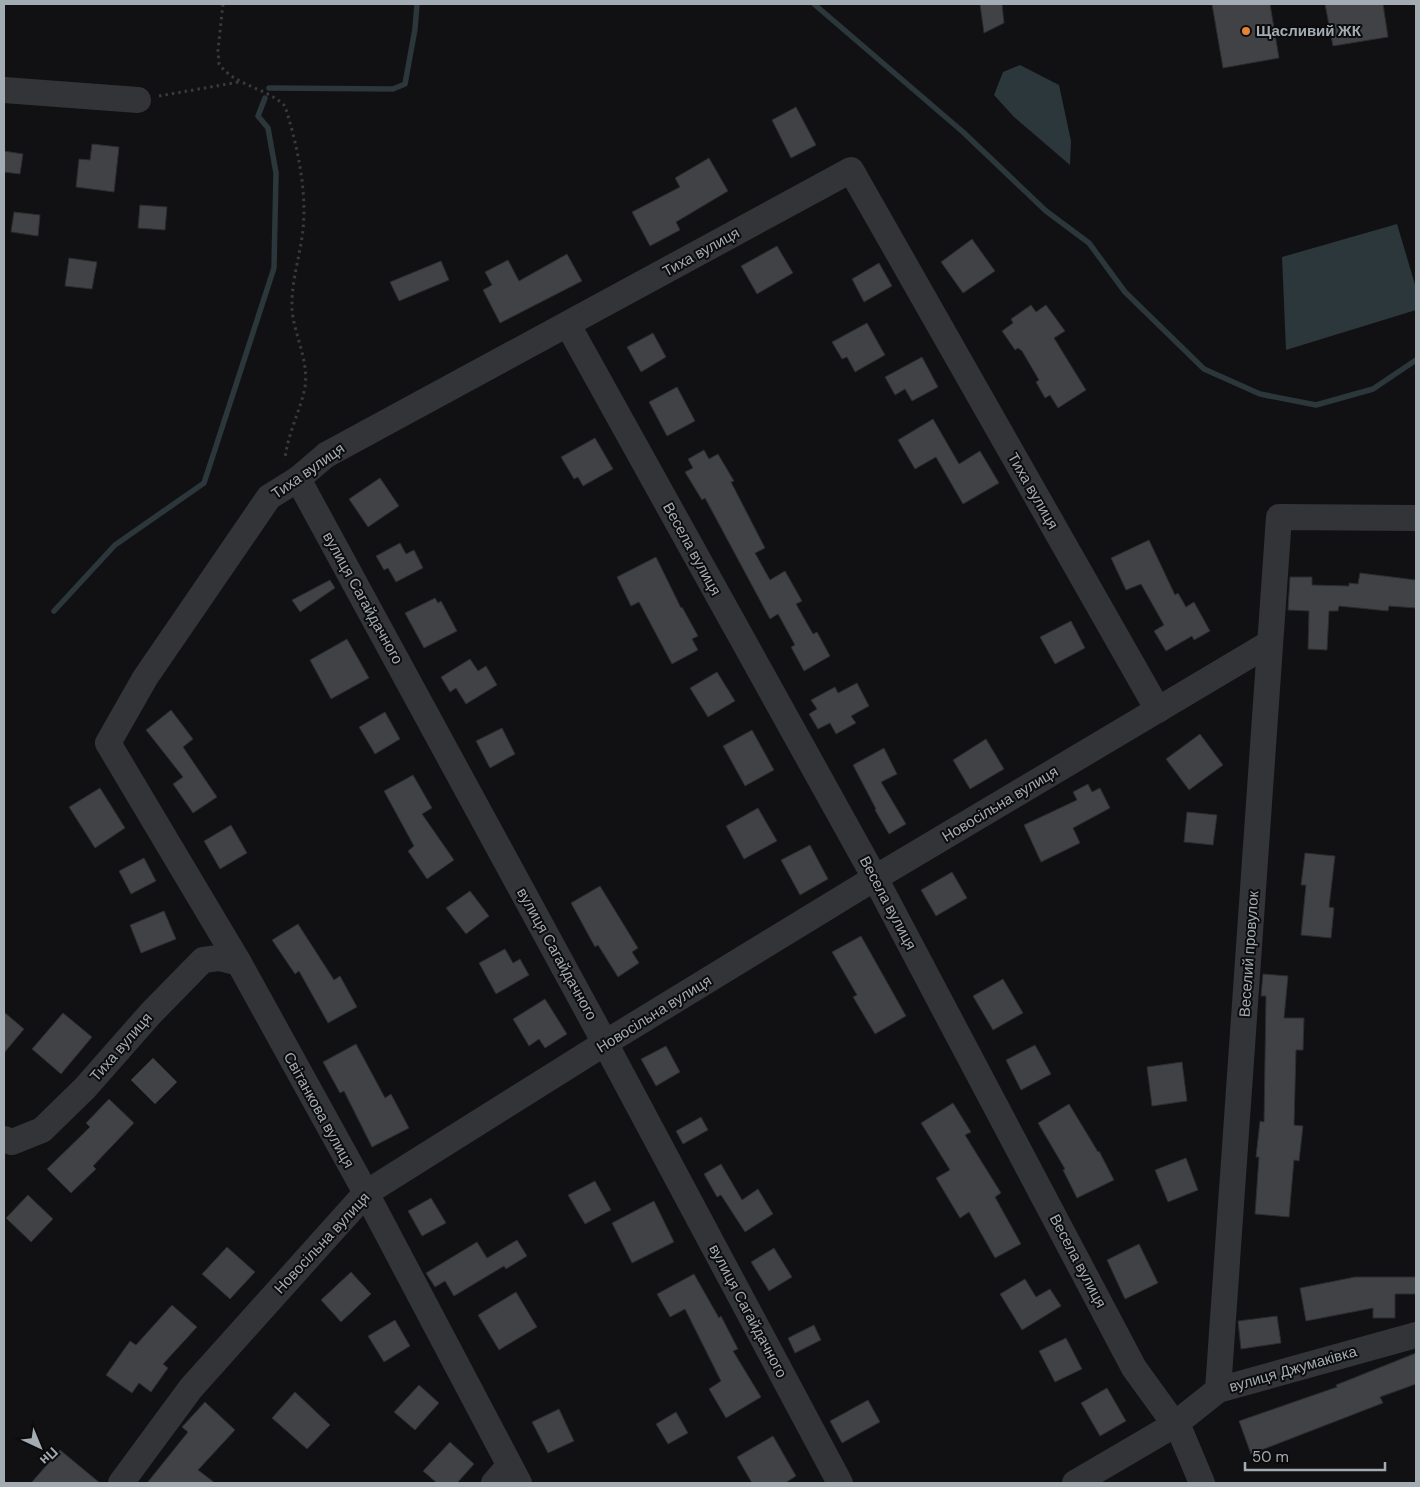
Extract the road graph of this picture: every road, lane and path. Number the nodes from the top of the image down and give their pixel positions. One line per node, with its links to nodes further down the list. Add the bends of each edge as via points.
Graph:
1 (223, 4): 2 (path, via 217,57 223,69)
2 (240, 82): 4 (path); 6 (path, via 285,106 301,181 304,216 292,308 303,357 305,387 286,448 285,462)
3 (4, 90): 4 (street)
4 (138, 100)
5 (568, 325): 6 (street, Тиха вулиця, via 326,455); 9 (street, Тиха вулиця, via 851,170); 11 (street, Весела вулиця)
6 (298, 479): 10 (street, Тиха вулиця, via 269,497 145,678); 13 (street, вулиця Сагайдачного)
7 (1416, 518): 8 (street, Веселий провулок, via 1279,517)
8 (1270, 643): 9 (street, Новосільна вулиця); 17 (street, Веселий провулок)
9 (1158, 710): 11 (street, Новосільна вулиця)
10 (108, 743): 12 (street, Світанкова вулиця)
11 (876, 878): 13 (street, Новосільна вулиця); 18 (street, Весела вулиця, via 1134,1368)
12 (239, 963): 14 (street, Тиха вулиця, via 219,958 203,960 42,1130 12,1142); 15 (street, Світанкова вулиця)
13 (605, 1043): 15 (street, Новосільна вулиця); 21 (street, вулиця Сагайдачного)
14 (4, 1139)
15 (366, 1194): 19 (street, Світанкова вулиця); 20 (street, Новосільна вулиця, via 191,1388)
16 (1416, 1335): 17 (street, вулиця Джумаківка)
17 (1218, 1390): 18 (street, вулиця Джумаківка)
18 (1174, 1425): 22 (street, вулиця Джумаківка); 23 (street, Весела вулиця, via 1181,1433)
19 (508, 1477)
20 (121, 1483)
21 (840, 1483)
22 (1075, 1483)
23 (1202, 1483)

